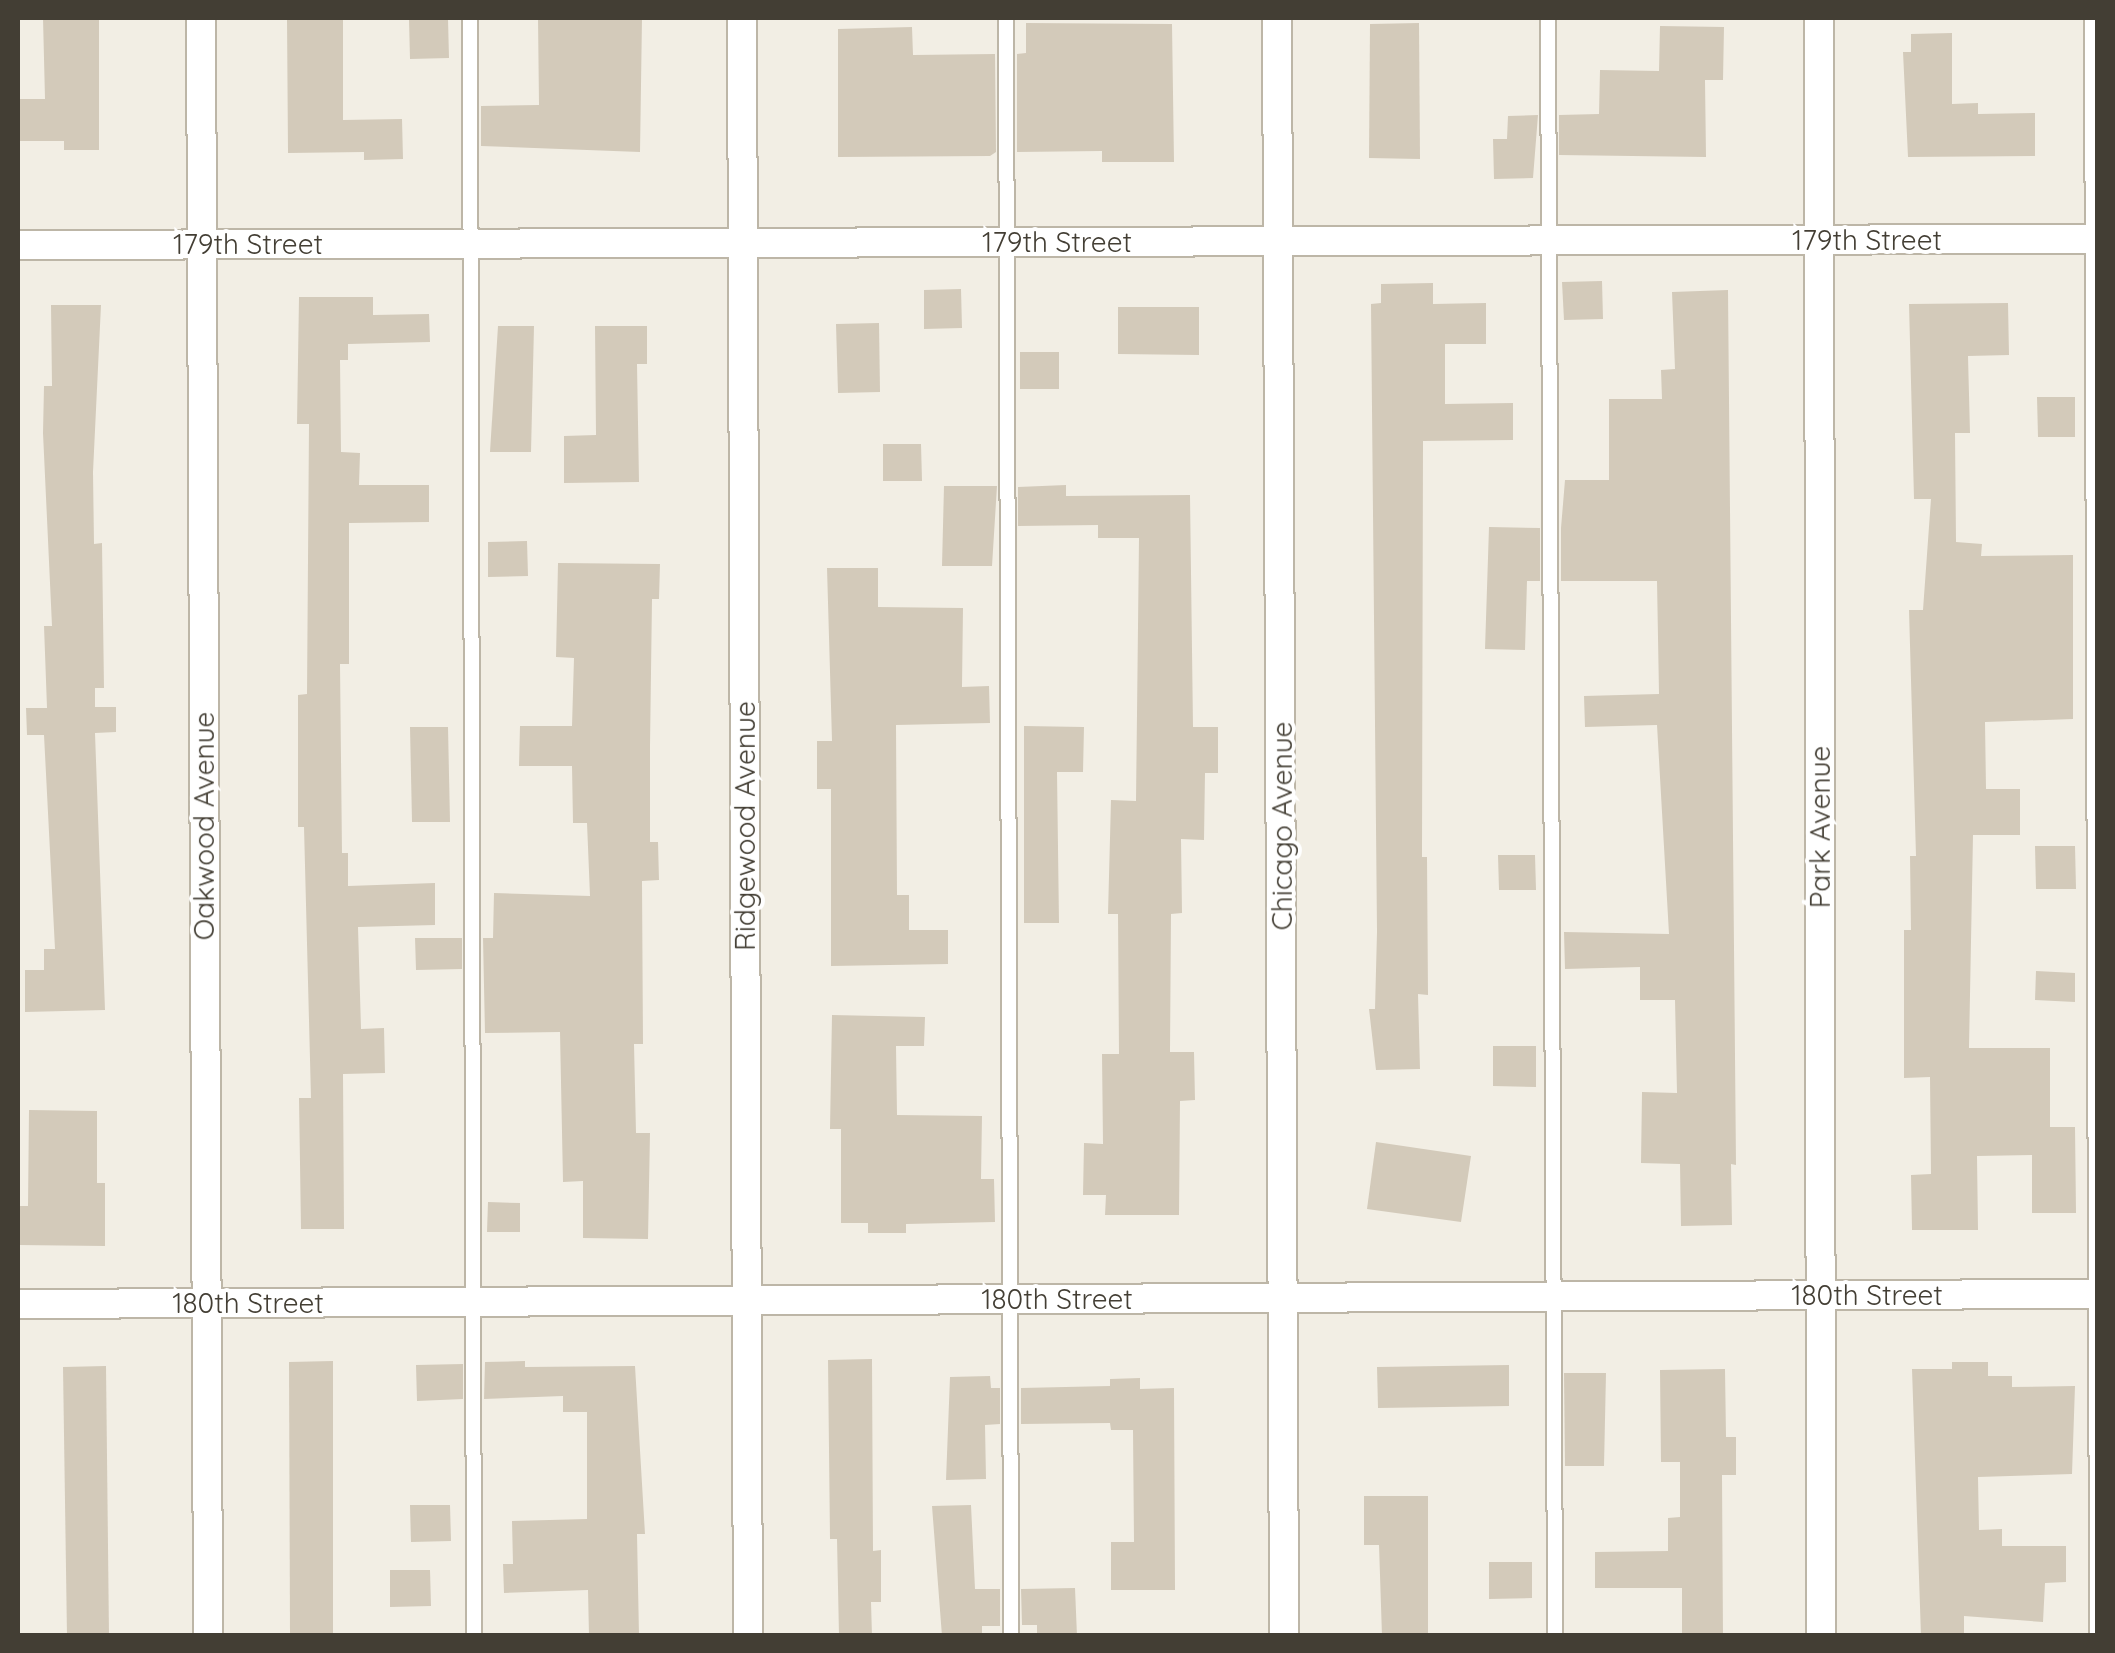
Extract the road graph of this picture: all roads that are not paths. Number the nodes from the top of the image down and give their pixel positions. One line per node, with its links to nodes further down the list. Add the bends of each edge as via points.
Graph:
1 (201, 18): 16 (street, Oakwood Avenue)
2 (470, 18): 14 (lane)
3 (742, 18): 15 (street, Ridgewood Avenue)
4 (1006, 18): 12 (lane)
5 (1277, 18): 13 (street, Chicago Avenue)
6 (1548, 18): 10 (lane)
7 (1819, 18): 11 (street, Park Avenue)
8 (2092, 18): 9 (lane)
9 (2096, 239): 11 (street, 179th Street); 18 (lane)
10 (1550, 240): 11 (street, 179th Street); 13 (street, 179th Street); 20 (lane)
11 (1820, 240): 19 (street, Park Avenue)
12 (1007, 242): 13 (street, 179th Street); 15 (street, 179th Street); 22 (lane)
13 (1279, 242): 21 (street, Chicago Avenue)
14 (469, 243): 15 (street, 179th Street); 16 (street, 179th Street); 24 (lane)
15 (744, 243): 23 (street, Ridgewood Avenue)
16 (202, 244): 17 (street, 179th Street); 26 (street, Oakwood Avenue)
17 (18, 245)
18 (2097, 1294): 19 (street, 180th Street); 34 (lane)
19 (1820, 1295): 20 (street, 180th Street); 33 (street, Park Avenue)
20 (1552, 1296): 21 (street, 180th Street); 32 (lane)
21 (1285, 1298): 22 (street, 180th Street); 31 (street, Chicago Avenue)
22 (1009, 1299): 23 (street, 180th Street); 30 (lane)
23 (746, 1300): 24 (street, 180th Street); 29 (street, Ridgewood Avenue)
24 (471, 1302): 26 (street, 180th Street); 28 (lane)
25 (18, 1304): 26 (street, 180th Street)
26 (206, 1304): 27 (street, Oakwood Avenue)
27 (208, 1636)
28 (474, 1636)
29 (748, 1636)
30 (1011, 1636)
31 (1284, 1636)
32 (1555, 1636)
33 (1821, 1636)
34 (2097, 1636)

